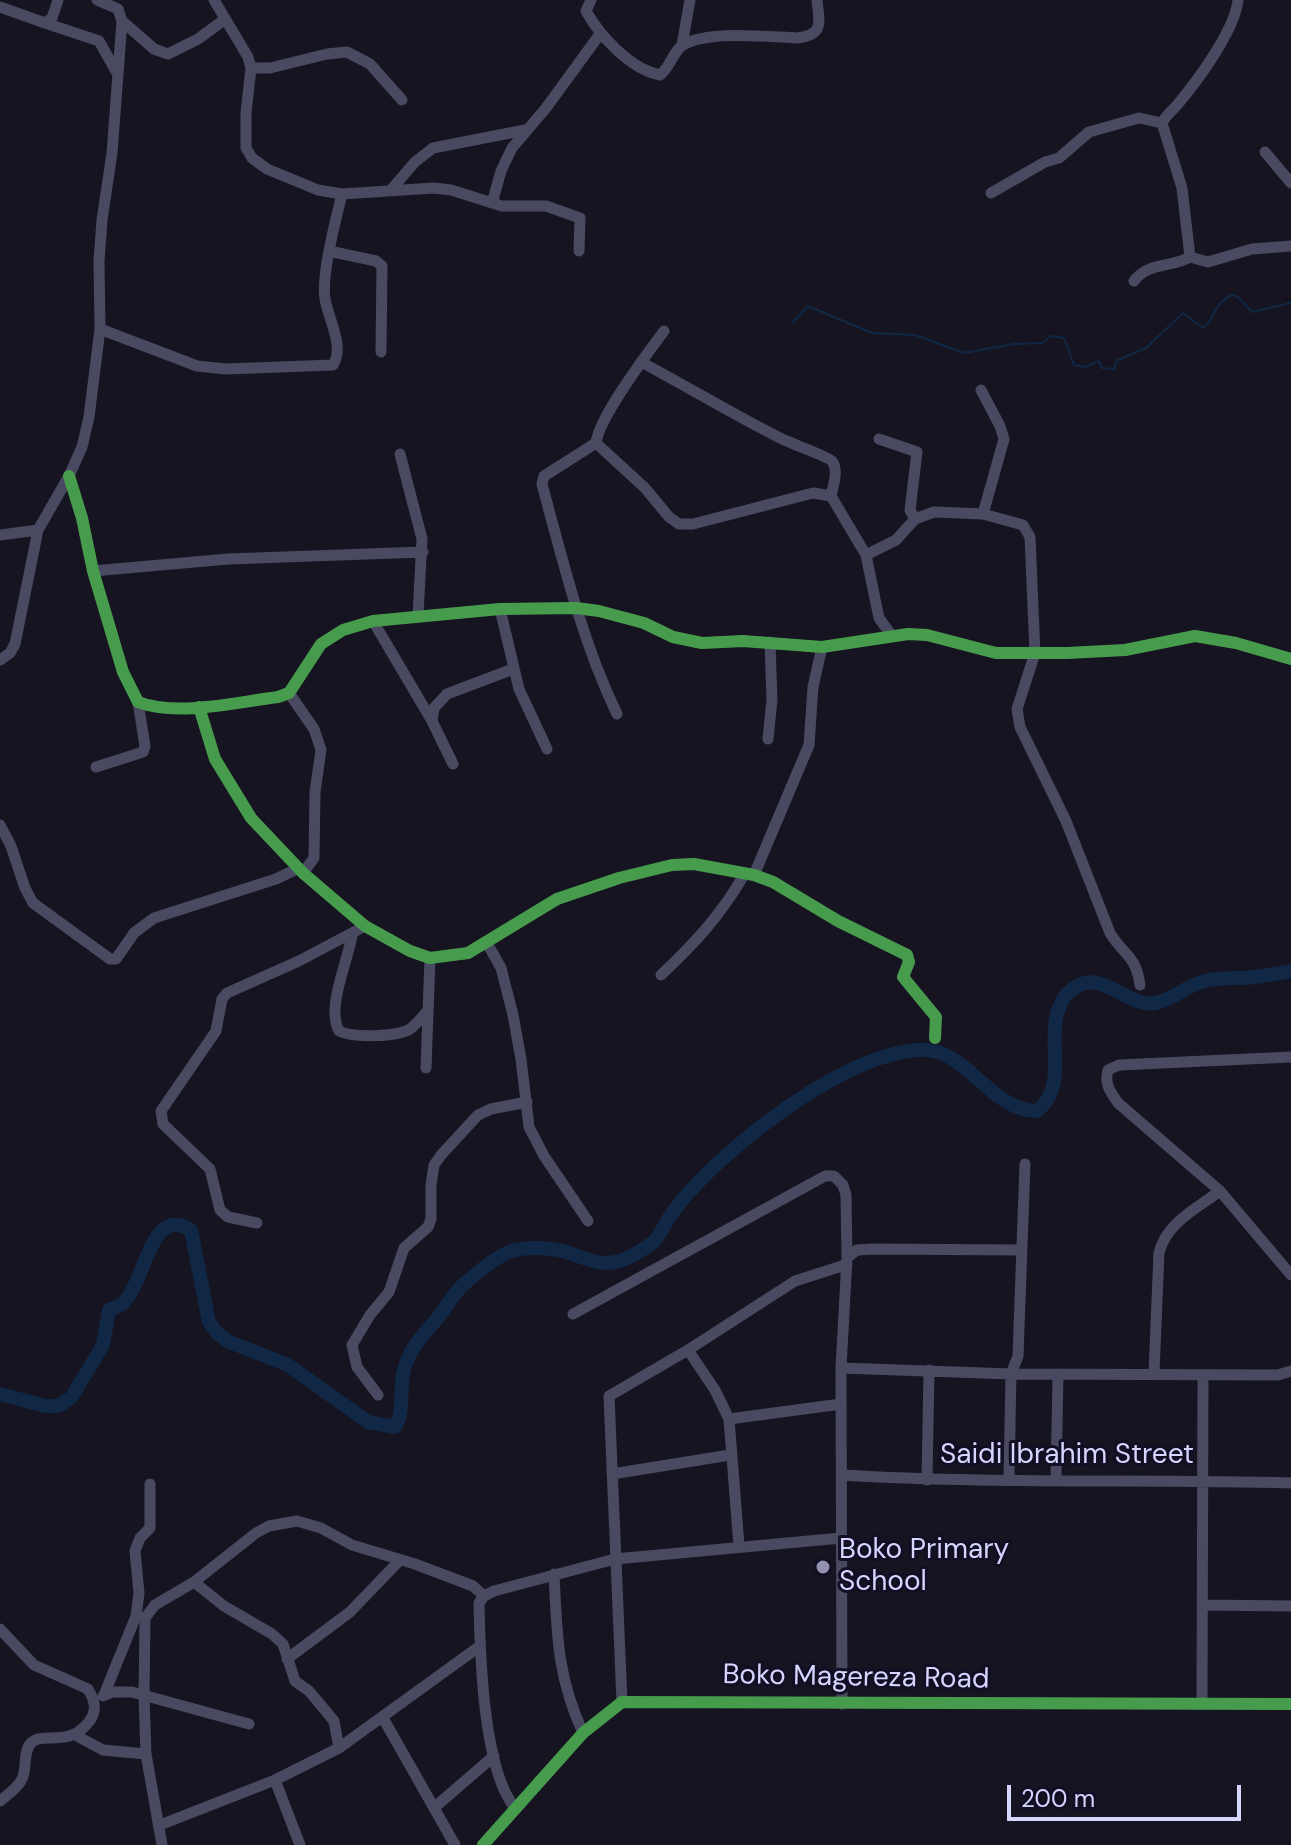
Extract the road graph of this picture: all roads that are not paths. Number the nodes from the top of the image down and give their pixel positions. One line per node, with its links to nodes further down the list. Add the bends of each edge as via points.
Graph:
1 (58, 0): 11 (street)
2 (97, 0): 10 (street, via 118,9)
3 (214, 0): 9 (street)
4 (591, 0): 12 (street, via 586,11)
5 (690, 0): 13 (street)
6 (817, 0): 13 (street, via 819,23 812,35 695,39)
7 (1238, 0): 17 (street, via 1234,22)
8 (0, 7): 11 (street)
9 (224, 20): 10 (street, via 168,54 154,49); 14 (street)
10 (122, 21): 15 (street)
11 (45, 23): 15 (street, via 99,41)
12 (600, 34): 13 (street, via 655,74 664,72); 18 (street)
13 (682, 45)
14 (251, 68): 16 (street, via 347,52 370,64); 23 (street, via 244,138 252,158 293,181)
15 (117, 74): 30 (street, via 99,261)
16 (402, 100)
17 (1162, 123): 22 (street, via 1139,118 1089,132 1059,158); 28 (street, via 1182,188)
18 (525, 130): 21 (street, via 433,148); 24 (street, via 501,171)
19 (1265, 152): 20 (street)
20 (1291, 183)
21 (390, 191): 23 (street); 24 (street, via 451,190)
22 (991, 193)
23 (342, 194): 26 (street)
24 (492, 203): 27 (street, via 546,206 580,218)
25 (1291, 246): 28 (street, via 1252,249 1208,262)
26 (329, 251): 30 (street, via 325,298 337,353 333,365 209,368 182,363); 32 (street, via 382,266)
27 (579, 251)
28 (1190, 257): 29 (street, via 1149,268)
29 (1134, 281)
30 (100, 329): 38 (street, via 89,417)
31 (664, 331): 33 (street)
32 (381, 352)
33 (641, 362): 36 (street); 39 (street, via 744,420 829,457 835,475)
34 (981, 390): 40 (street, via 1004,439)
35 (879, 439): 41 (street, via 917,452 910,510)
36 (596, 443): 39 (street, via 679,524 723,518 813,493); 47 (street, via 542,480)
37 (400, 454): 44 (street)
38 (69, 476): 42 (street); 46 (street)
39 (831, 496): 45 (street)
40 (983, 514): 41 (street, via 934,512); 56 (street, via 1023,525 1030,537)
41 (915, 519): 45 (street, via 903,535)
42 (38, 530): 43 (street); 58 (street, via 15,644)
43 (0, 535)
44 (423, 552): 46 (street, via 228,559); 49 (street)
45 (866, 555): 50 (street)
46 (93, 571): 61 (street, via 123,672)
47 (576, 608): 48 (street); 53 (street, via 644,623 688,642); 63 (street)
48 (500, 609): 49 (street); 59 (street)
49 (418, 615): 51 (street)
50 (879, 618): 52 (street); 54 (street)
51 (373, 621): 60 (street, via 326,639); 64 (street)
52 (892, 636): 54 (street); 56 (street, via 927,635 976,650)
53 (770, 642): 55 (street); 65 (street)
54 (865, 642): 55 (street)
55 (822, 647): 71 (street, via 809,745)
56 (1035, 653): 57 (street, via 1125,650 1195,636); 77 (street, via 1017,709 1020,727 1048,779 1110,933 1138,968)
57 (1291, 659)
58 (0, 660)
59 (513, 669): 64 (street, via 447,694 434,708); 66 (street)
60 (289, 693): 62 (street); 70 (street, via 314,729 321,750 314,858)
61 (138, 702): 62 (street); 68 (street, via 143,752)
62 (199, 707): 70 (street, via 215,759 235,795)
63 (617, 714)
64 (432, 721): 67 (street)
65 (768, 739)
66 (547, 749)
67 (453, 764)
68 (96, 767)
69 (0, 828): 70 (street, via 33,903 110,959 116,959 134,933 154,918)
70 (301, 870): 72 (street)
71 (749, 875): 74 (street, via 694,864 619,878 557,899); 76 (street, via 705,933); 79 (street, via 784,887 907,955 903,977 936,1017)
72 (365, 926): 73 (street); 75 (street)
73 (352, 935): 78 (street, via 334,1011 339,1031 402,1033); 86 (street, via 227,993 212,1039 161,1111 163,1124 210,1169 220,1210)
74 (487, 943): 75 (street, via 468,953); 82 (street, via 501,968 513,1015)
75 (430, 958): 78 (street)
76 (661, 975)
77 (1140, 985)
78 (428, 1010): 81 (street)
79 (935, 1038)
80 (1291, 1057): 84 (street, via 1131,1064 1108,1070 1108,1088 1118,1103)
81 (426, 1068)
82 (527, 1102): 85 (street, via 529,1127); 99 (street, via 478,1115 434,1165 428,1227 404,1248 389,1292 352,1345 357,1367)
83 (1025, 1164): 87 (street)
84 (1220, 1191): 89 (street); 95 (street, via 1162,1240)
85 (588, 1221)
86 (257, 1223)
87 (1021, 1250): 88 (street, via 857,1250); 96 (street, via 1018,1356)
88 (843, 1267): 90 (street, via 846,1195 834,1176 825,1176); 91 (street, via 795,1281); 92 (street)
89 (1289, 1269)
90 (573, 1314)
91 (688, 1350): 101 (street); 103 (street, via 609,1396)
92 (841, 1368): 93 (street); 100 (street)
93 (929, 1370): 96 (street); 107 (street)
94 (1291, 1371): 98 (street)
95 (1154, 1373): 97 (street); 98 (street)
96 (1011, 1374): 97 (street); 105 (street)
97 (1058, 1374): 106 (street)
98 (1203, 1375): 108 (street)
99 (378, 1395)
100 (841, 1404): 101 (street); 104 (street)
101 (729, 1419): 102 (street)
102 (730, 1455): 103 (street); 112 (street)
103 (612, 1474): 113 (street)
104 (842, 1475): 107 (street, Saidi Ibrahim Street); 111 (street)
105 (1009, 1479): 106 (street, Saidi Ibrahim Street); 107 (street, Saidi Ibrahim Street)
106 (1056, 1479): 108 (street, Saidi Ibrahim Street)
107 (927, 1480)
108 (1202, 1480): 109 (street, Saidi Ibrahim Street); 118 (street)
109 (1291, 1483)
110 (150, 1484): 123 (street, via 150,1528 135,1551 136,1616)
111 (841, 1538): 112 (street); 129 (street)
112 (739, 1546): 113 (street)
113 (615, 1559): 115 (street); 127 (street)
114 (400, 1560): 116 (street, via 308,1523 283,1522 256,1533); 117 (street, via 473,1586); 122 (street, via 350,1612)
115 (554, 1574): 117 (street); 133 (street, via 560,1664)
116 (194, 1582): 122 (street, via 272,1634 283,1644); 125 (street, via 148,1611)
117 (484, 1596): 121 (street, via 479,1603)
118 (1203, 1605): 119 (street); 128 (street)
119 (1291, 1606)
120 (0, 1629): 124 (street, via 34,1665)
121 (480, 1646): 131 (street); 137 (street)
122 (287, 1659): 135 (street, via 295,1681 334,1721)
123 (109, 1679): 124 (street); 126 (street)
124 (88, 1689): 126 (street)
125 (144, 1696): 126 (street, via 121,1691); 132 (street); 136 (street)
126 (100, 1700): 134 (street)
127 (622, 1702): 129 (street, Boko Magereza Road); 133 (street)
128 (1202, 1703): 129 (street, Boko Magereza Road); 130 (street, Boko Magereza Road)
129 (842, 1704)
130 (1291, 1704)
131 (383, 1718): 135 (street); 140 (street)
132 (249, 1724)
133 (583, 1733): 141 (street)
134 (75, 1735): 136 (street, via 103,1750); 139 (street, via 30,1744 22,1780)
135 (339, 1748): 138 (street)
136 (146, 1754): 142 (street)
137 (494, 1756): 140 (street); 141 (street, via 500,1786)
138 (275, 1780): 142 (street); 144 (street)
139 (0, 1801)
140 (435, 1807): 145 (street)
141 (516, 1809): 146 (street)
142 (160, 1825): 143 (street)
143 (162, 1845)
144 (300, 1845)
145 (455, 1845)
146 (483, 1845)

